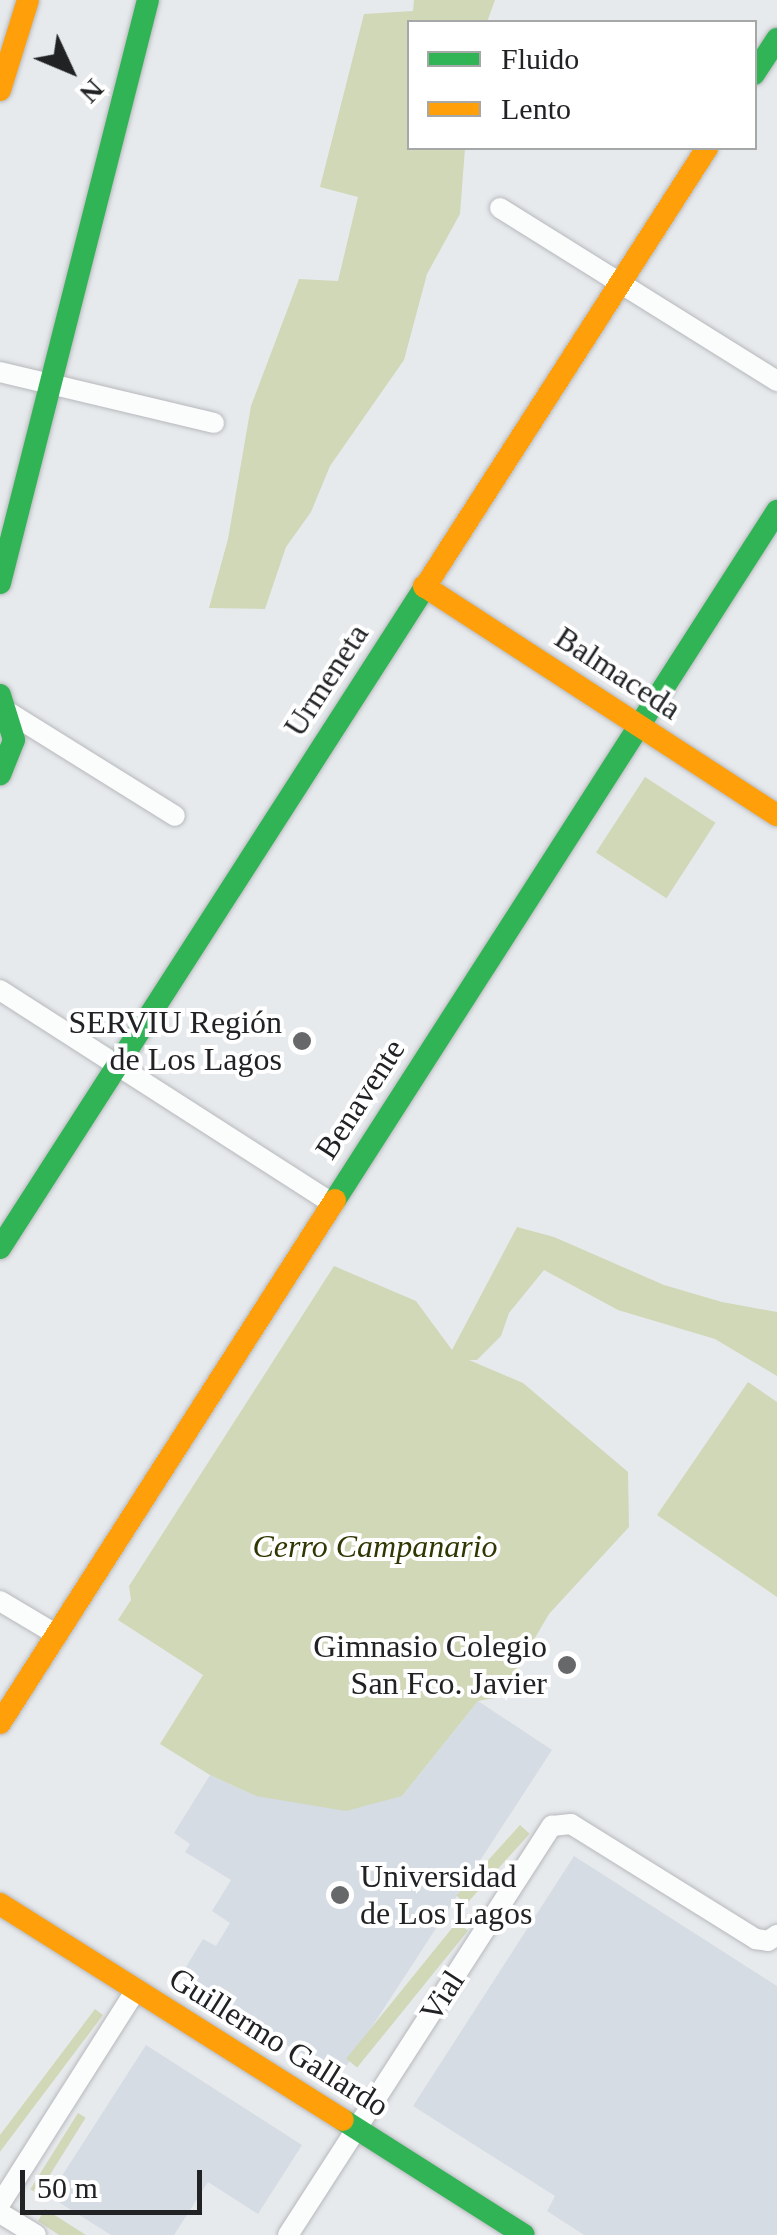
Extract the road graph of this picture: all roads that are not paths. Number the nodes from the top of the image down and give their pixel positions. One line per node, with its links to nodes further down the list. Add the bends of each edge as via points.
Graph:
1 (28, 0): 5 (main road)
2 (148, 0): 11 (main road)
3 (777, 38): 4 (main road)
4 (757, 69)
5 (0, 90)
6 (706, 150): 8 (main road, Urmeneta)
7 (500, 208): 8 (street)
8 (620, 282): 10 (street); 15 (main road, Urmeneta)
9 (0, 372): 11 (street)
10 (777, 381)
11 (52, 384): 12 (street); 14 (main road)
12 (214, 423)
13 (777, 512): 17 (main road, Benavente)
14 (0, 584)
15 (424, 586): 17 (main road, Balmaceda); 22 (main road, Urmeneta)
16 (2, 703): 18 (main road, via 14,740); 20 (street)
17 (639, 726): 19 (main road, Balmaceda); 23 (main road, Benavente)
18 (0, 774)
19 (777, 815)
20 (175, 816)
21 (0, 990): 22 (street)
22 (117, 1065): 23 (street); 24 (main road, Urmeneta)
23 (332, 1204): 26 (main road, Benavente)
24 (0, 1248)
25 (0, 1602): 26 (street)
26 (56, 1635): 27 (main road, Benavente)
27 (0, 1723)
28 (0, 1904): 30 (main road, Guillermo Gallardo)
29 (777, 1935): 31 (street, Vial, via 756,1939 571,1824 558,1823)
30 (136, 1990): 31 (main road, Guillermo Gallardo); 32 (street)
31 (356, 2130): 35 (street, Vial); 36 (main road, Guillermo Gallardo)
32 (0, 2204)
33 (0, 2212): 34 (street)
34 (36, 2235)
35 (288, 2235)
36 (524, 2235)

